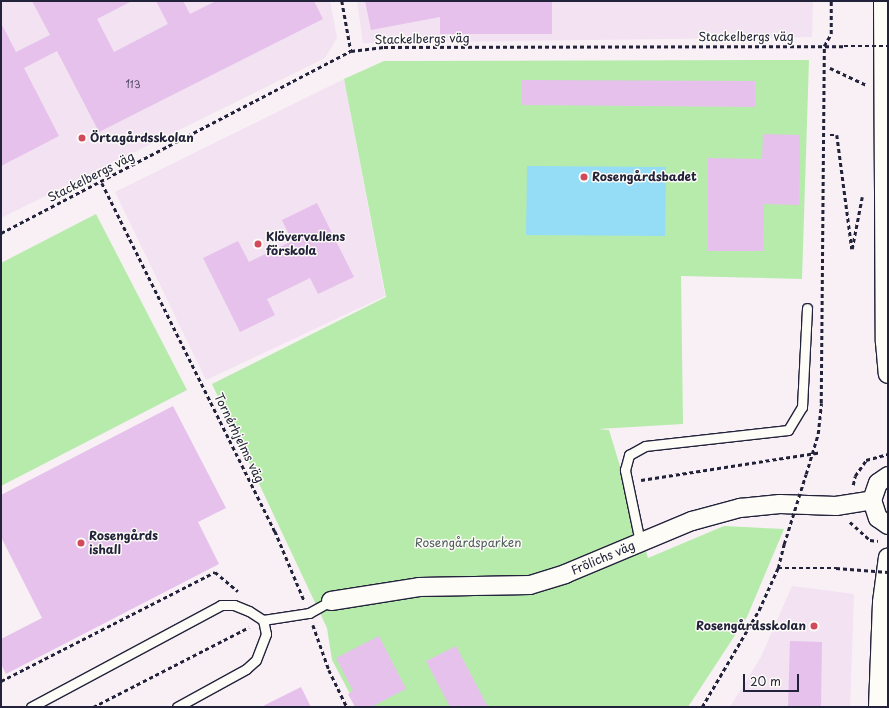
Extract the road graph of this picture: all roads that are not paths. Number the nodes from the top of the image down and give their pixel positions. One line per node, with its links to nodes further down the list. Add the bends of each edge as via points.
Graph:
1 (883, 1): 3 (street, via 885,342)
2 (807, 308): 7 (lane, via 802,407 788,430 644,446 629,455 625,470)
3 (888, 374)
4 (888, 476): 5 (street, via 878,483)
5 (872, 500): 6 (street, via 878,518); 7 (street, Frölichs väg, via 836,506 780,504 740,508 692,521)
6 (888, 526)
7 (640, 542): 9 (street, Frölichs väg, via 565,574 530,585 419,588)
8 (888, 557): 13 (street, via 882,602)
9 (331, 601): 10 (lane, via 309,613)
10 (263, 620): 11 (lane, via 234,605 221,605); 12 (lane, via 266,634 256,660)
11 (31, 707)
12 (177, 707)
13 (878, 707)

